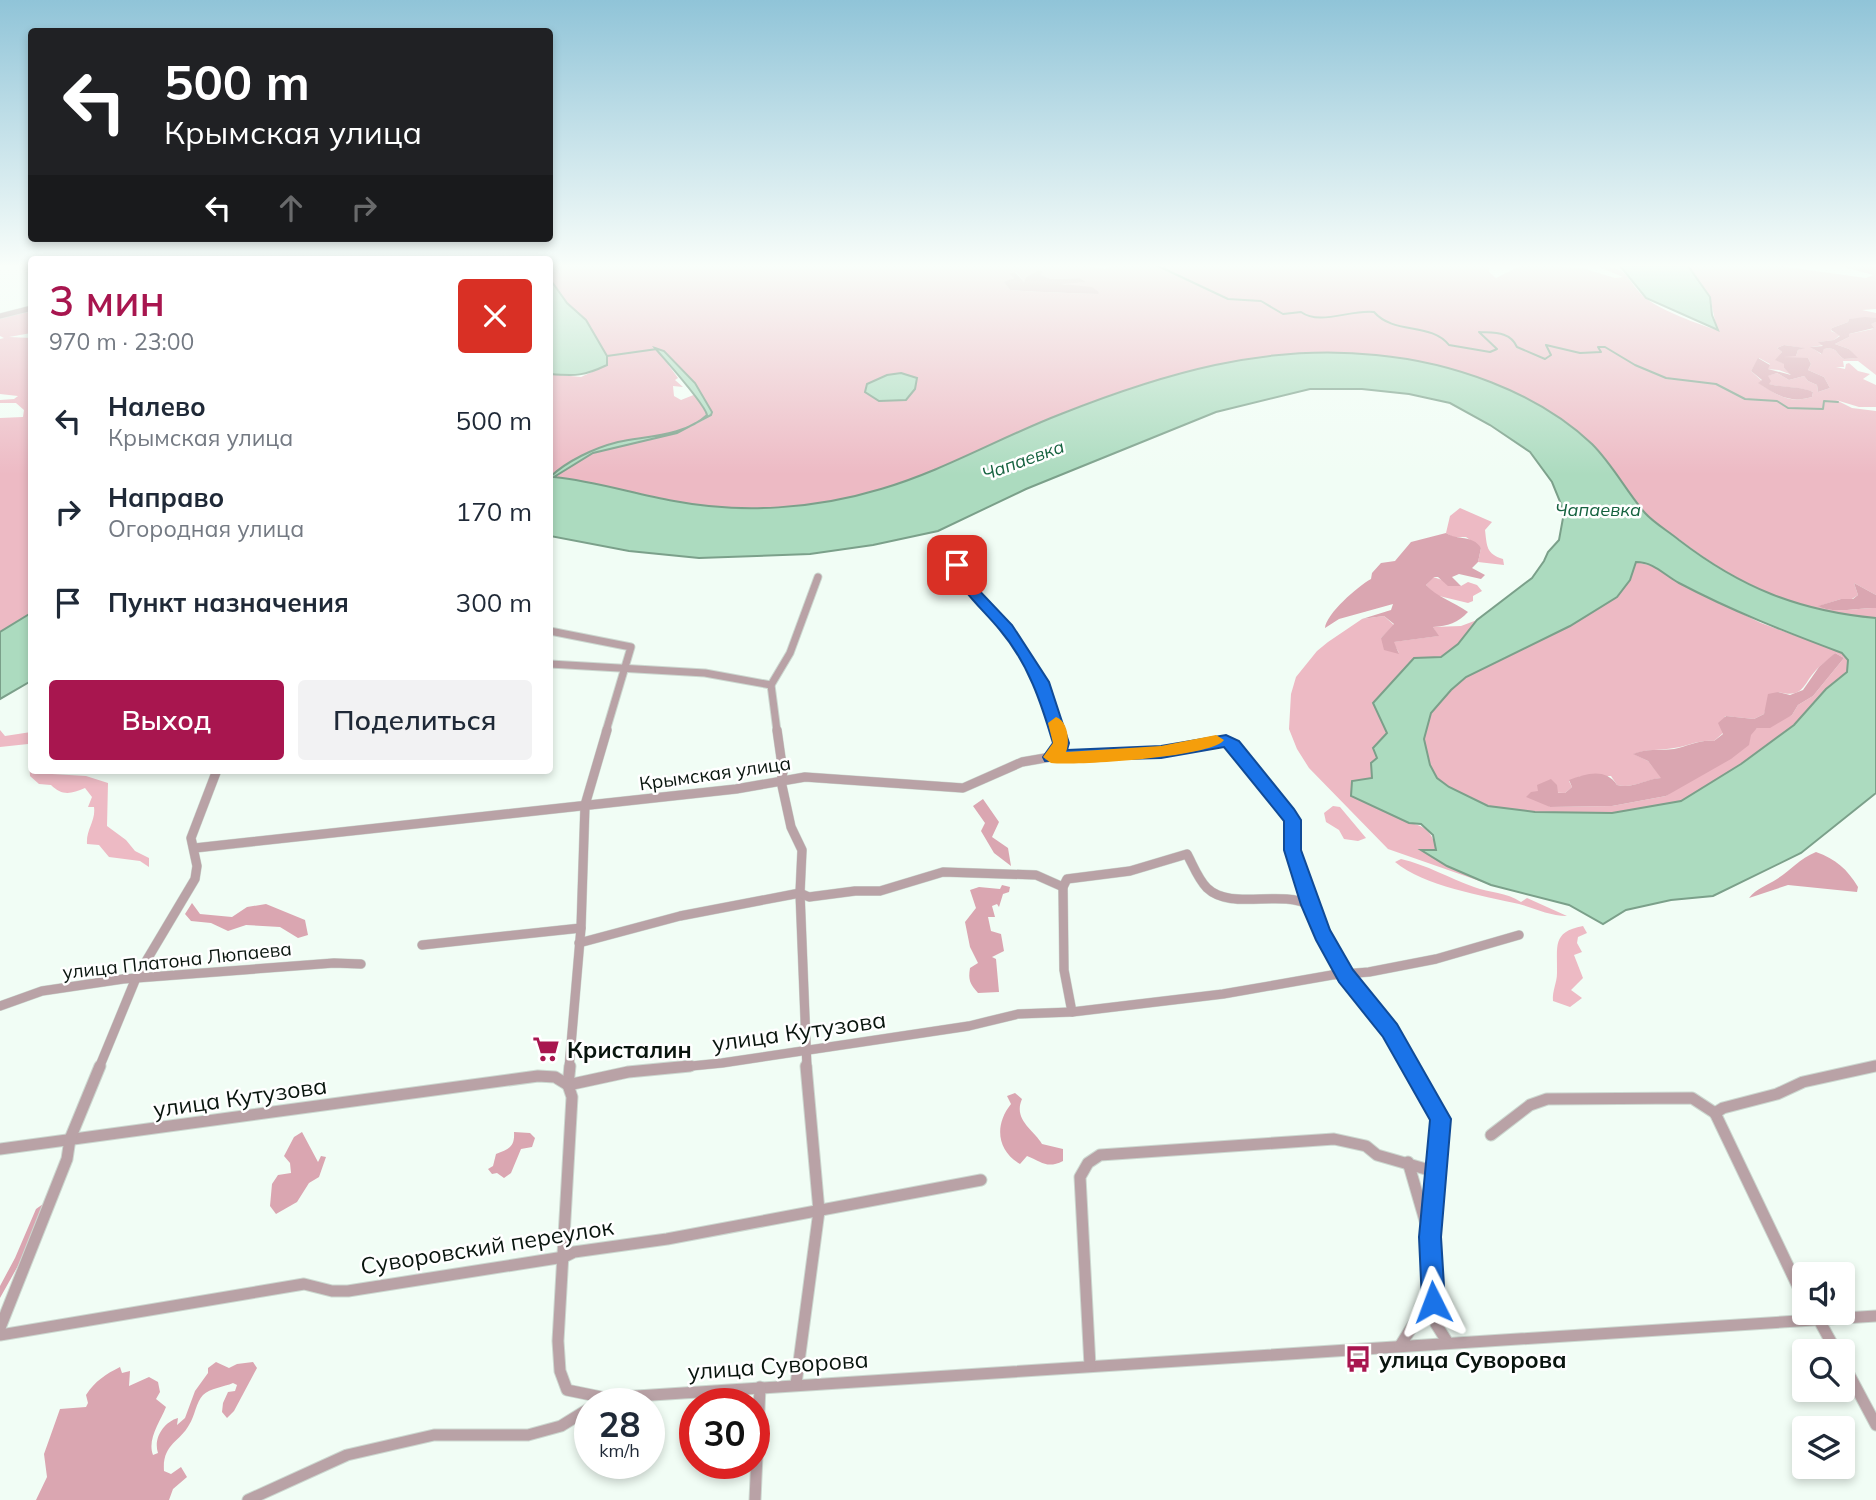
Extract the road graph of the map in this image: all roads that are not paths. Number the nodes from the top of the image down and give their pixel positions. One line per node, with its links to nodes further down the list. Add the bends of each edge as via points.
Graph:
1 (953, 560): 7 (street, via 966,585 1007,628 1043,686 1061,743)
2 (818, 577): 6 (street, via 790,653)
3 (553, 632): 5 (street, via 631,647)
4 (553, 664): 5 (street)
5 (624, 670): 6 (street, via 705,673); 10 (street)
6 (771, 684): 9 (street)
7 (1051, 757): 9 (street, Крымская улица, via 1011,765 964,788 840,778); 14 (street, Крымская улица, via 1161,752 1219,740 1233,745 1292,820 1292,850)
8 (215, 774): 11 (street, via 191,838)
9 (781, 781): 10 (street, Крымская улица); 13 (street, via 791,827 802,850)
10 (585, 806): 11 (street, Крымская улица); 15 (street)
11 (195, 848): 21 (street, via 195,879)
12 (1063, 887): 13 (street, via 1036,875 943,872 880,891 809,897); 14 (street, via 1077,876 1130,871 1187,854 1212,891 1239,897 1298,898); 23 (street, via 1064,970)
13 (800, 893): 17 (street, via 680,916); 24 (street)
14 (1310, 905): 20 (street)
15 (581, 928): 17 (street); 18 (street)
16 (1519, 935): 20 (street, улица Кутузова, via 1436,959)
17 (579, 943): 26 (street)
18 (422, 945)
19 (361, 964): 21 (street, улица Платона Люпаева)
20 (1346, 976): 23 (street, улица Кутузова); 32 (street, via 1390,1031 1441,1119)
21 (136, 978): 22 (street, улица Платона Люпаева, via 41,991); 29 (street)
22 (0, 1006)
23 (1072, 1012): 24 (street, улица Кутузова, via 1018,1014 969,1026)
24 (805, 1050): 26 (street, улица Кутузова, via 628,1072); 34 (street)
25 (1876, 1066): 27 (street, via 1803,1082)
26 (568, 1085): 29 (street, улица Кутузова, via 555,1077 538,1076); 36 (street, via 572,1097)
27 (1716, 1113): 28 (street, via 1692,1098 1547,1098 1530,1105); 37 (street)
28 (1491, 1135)
29 (70, 1139): 30 (street, улица Кутузова); 43 (street)
30 (0, 1149)
31 (1408, 1163): 32 (street); 35 (street); 48 (street, via 1334,1139 1100,1155 1080,1177)
32 (1436, 1172): 35 (street)
33 (981, 1180): 34 (street, Суворовский переулок)
34 (819, 1211): 36 (street, Суворовский переулок); 49 (street)
35 (1430, 1237): 38 (street)
36 (564, 1257): 44 (street, Суворовский переулок, via 348,1291 304,1284); 52 (street, улица Суворова, via 560,1371 567,1390)
37 (1792, 1274)
38 (1433, 1302): 46 (street, via 1436,1324); 47 (street)
39 (1855, 1316): 40 (street, улица Суворова)
40 (1876, 1316)
41 (1792, 1317): 46 (street, улица Суворова)
42 (1816, 1325): 45 (street)
43 (0, 1328)
44 (0, 1335)
45 (1827, 1339)
46 (1448, 1343): 47 (street, улица Суворова)
47 (1400, 1346): 48 (street, улица Суворова)
48 (1090, 1366): 49 (street, улица Суворова)
49 (796, 1384): 51 (street, улица Суворова)
50 (1855, 1386): 55 (street)
51 (760, 1387): 53 (street, улица Суворова); 57 (street)
52 (574, 1392)
53 (665, 1395)
54 (574, 1418): 56 (street, via 528,1435 434,1435 347,1455)
55 (1876, 1425)
56 (248, 1500)
57 (755, 1500)

